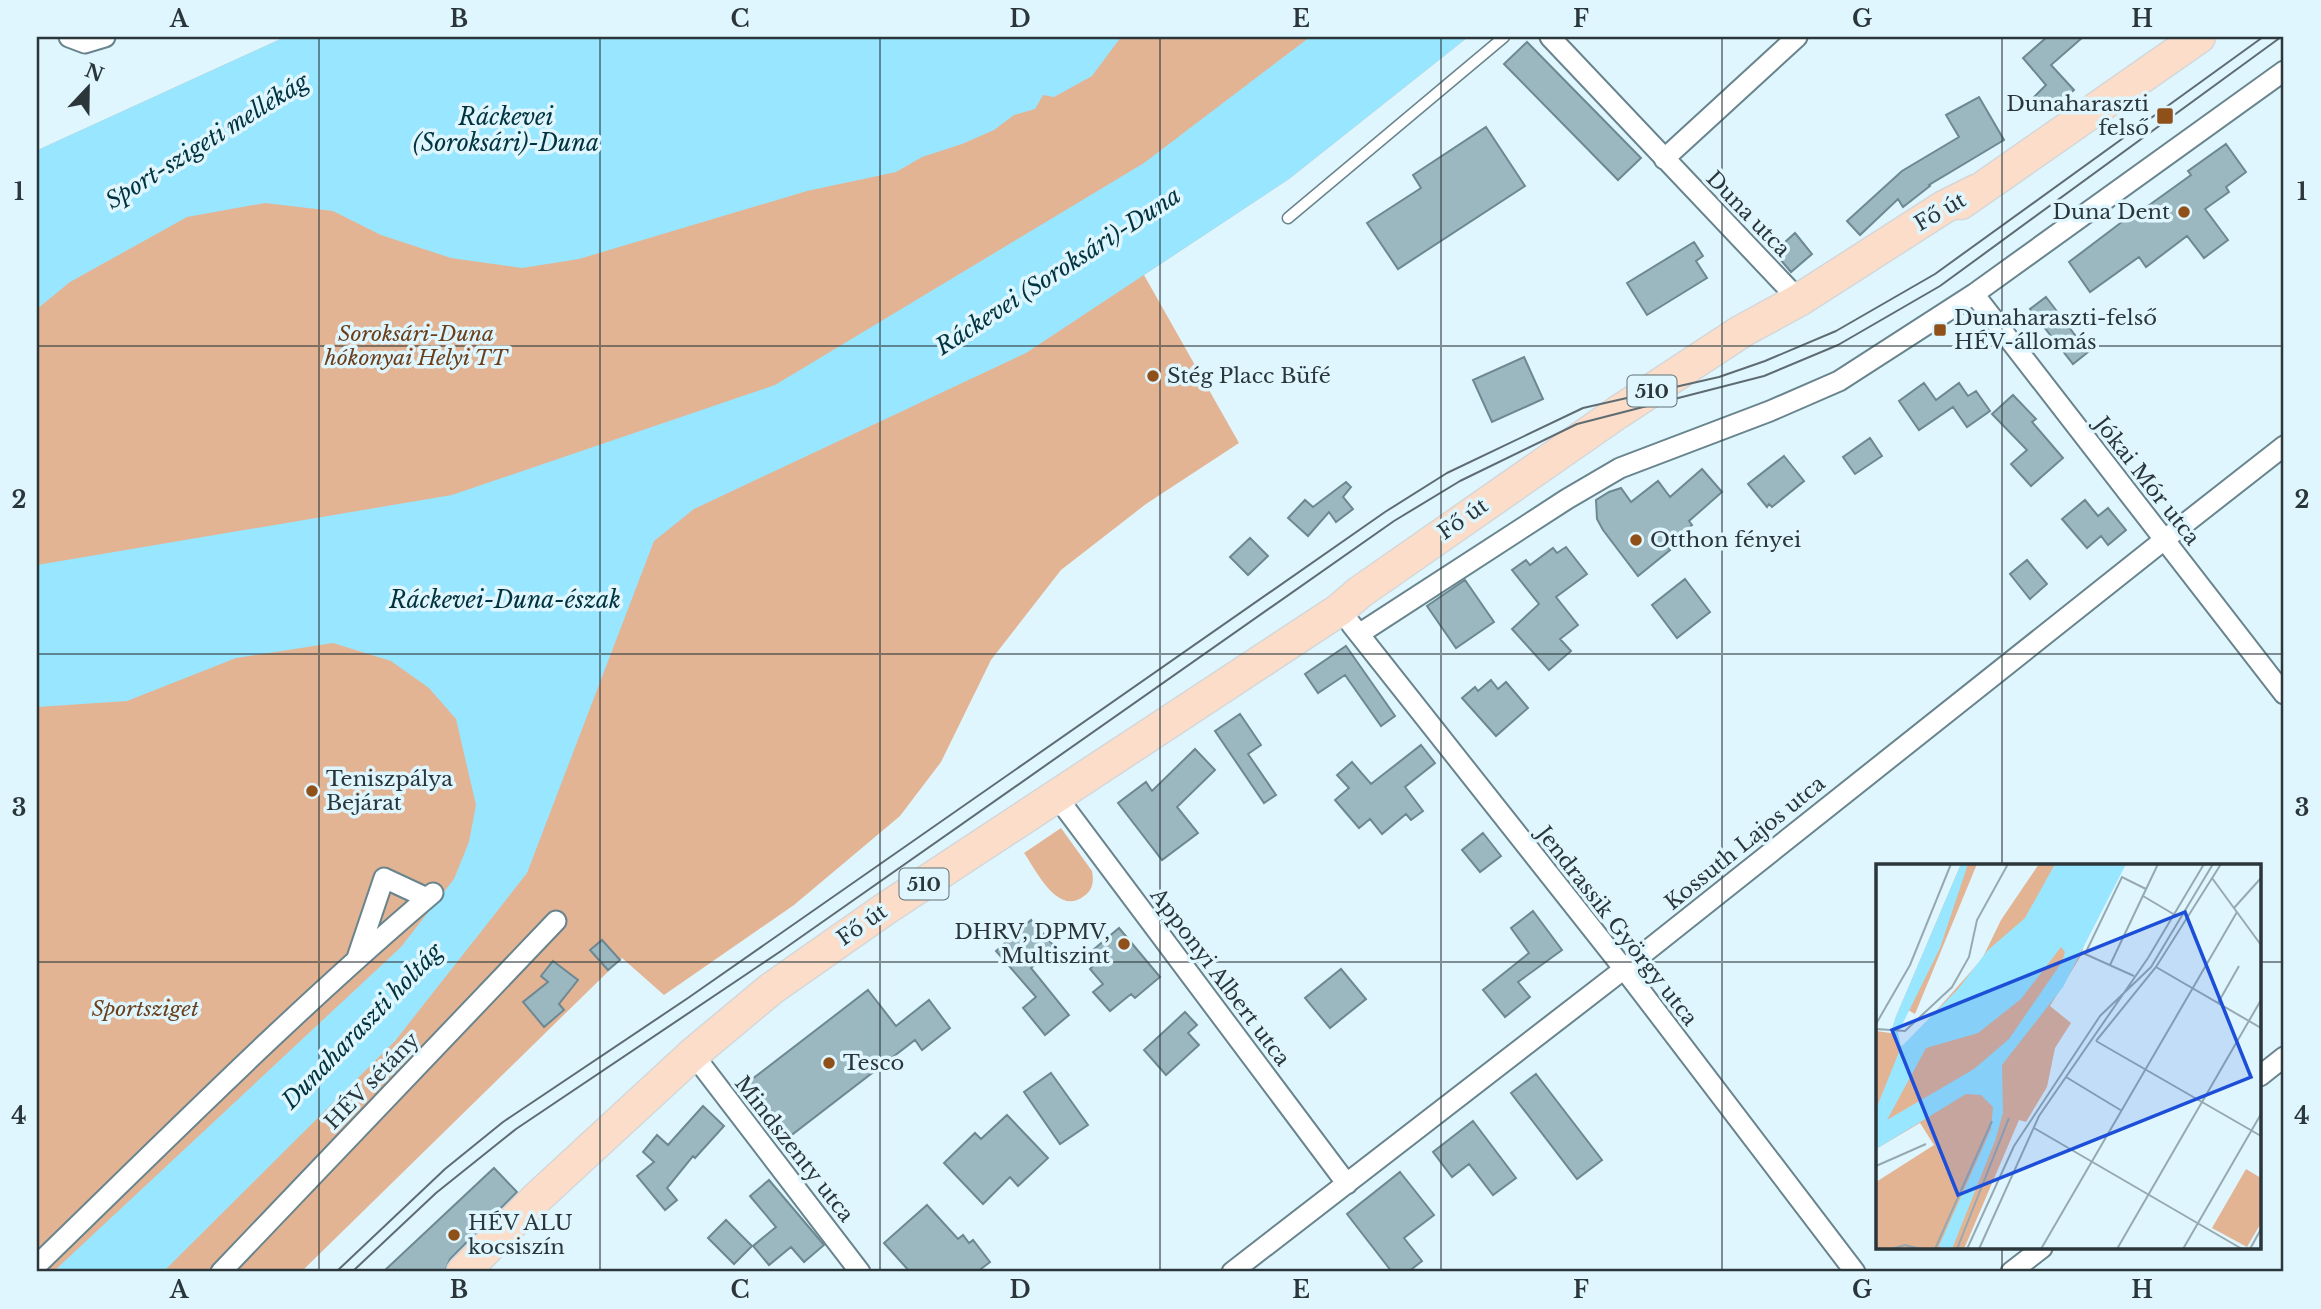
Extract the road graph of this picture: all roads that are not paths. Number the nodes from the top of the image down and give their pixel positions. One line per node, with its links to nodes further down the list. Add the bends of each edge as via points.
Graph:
1 (69, 37): 2 (street, via 85,43)
2 (105, 37)
3 (1504, 37): 10 (lane)
4 (1550, 37): 8 (street, Duna utca)
5 (1797, 37): 8 (street)
6 (2199, 37): 9 (main road, 510)
7 (2284, 71): 11 (street, Fő út)
8 (1664, 159): 12 (street, Duna utca)
9 (1976, 191): 12 (main road, Fő út / 510); 15 (main road, Fő út / 510, via 1808,308 1681,386 1366,598)
10 (1287, 218)
11 (1974, 294): 14 (street, Jókai Mór utca); 16 (street, Fő út, via 1839,381 1620,467)
12 (1799, 300): 15 (main road, Fő út / 510, via 1742,331 1617,413)
13 (2284, 446): 14 (street, Kossuth Lajos utca)
14 (2164, 540): 17 (street, Jókai Mór utca); 21 (street, Kossuth Lajos utca)
15 (1339, 610): 16 (street, Jendrassik György utca); 18 (main road, Fő út / 510)
16 (1359, 634): 21 (street, Jendrassik György utca)
17 (2284, 695)
18 (1056, 797): 22 (main road, Fő út / 510, via 794,973); 25 (street, Apponyi Albert utca)
19 (556, 921): 28 (street, HÉV sétány)
20 (357, 959): 20 (street, via 430,895 384,878); 27 (street)
21 (1624, 970): 25 (street, Kossuth Lajos utca); 32 (street, Jendrassik György utca)
22 (693, 1054): 29 (main road, Fő út / 510); 30 (street, Mindszenty utca)
23 (2284, 1057): 24 (street)
24 (2262, 1074)
25 (1347, 1184): 31 (street, Kossuth Lajos utca)
26 (2039, 1250): 33 (street)
27 (37, 1265)
28 (221, 1272)
29 (463, 1272)
30 (860, 1272)
31 (1232, 1272)
32 (1855, 1272)
33 (2011, 1272)

